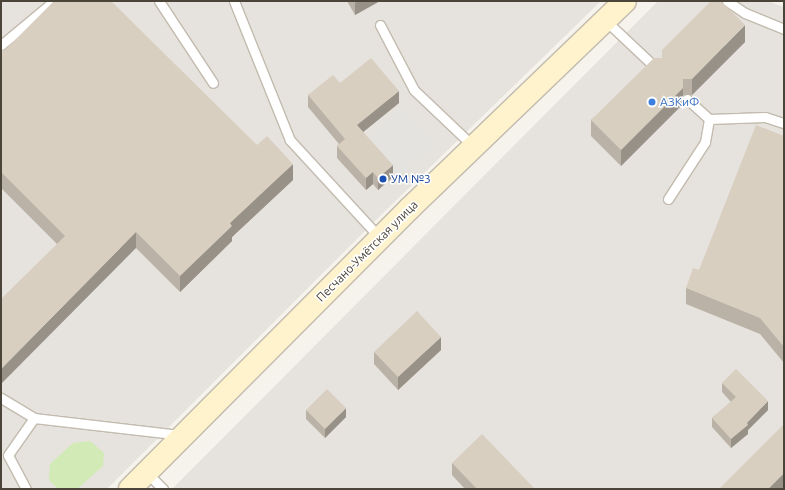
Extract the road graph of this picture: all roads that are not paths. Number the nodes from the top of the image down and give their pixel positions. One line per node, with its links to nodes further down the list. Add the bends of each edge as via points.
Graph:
1 (54, 1): 8 (lane)
2 (159, 1): 10 (lane)
3 (234, 1): 16 (lane, via 290,140)
4 (727, 1): 7 (lane, via 745,13)
5 (615, 7): 9 (lane); 14 (main road, Песчано-Умётская улица)
6 (380, 25): 14 (lane, via 414,90)
7 (784, 29)
8 (1, 45)
9 (658, 70)
10 (213, 83)
11 (688, 99): 12 (lane)
12 (709, 119): 13 (lane, via 765,117); 15 (lane, via 705,142)
13 (784, 123)
14 (473, 146): 16 (main road, Песчано-Умётская улица)
15 (668, 199)
16 (380, 238): 19 (main road, Песчано-Умётская улица)
17 (1, 398): 18 (lane)
18 (34, 418): 19 (lane); 21 (lane, via 8,455)
19 (185, 435): 20 (main road, Песчано-Умётская улица)
20 (146, 473): 22 (main road, Песчано-Умётская улица); 23 (lane)
21 (26, 489)
22 (130, 489)
23 (163, 489)

